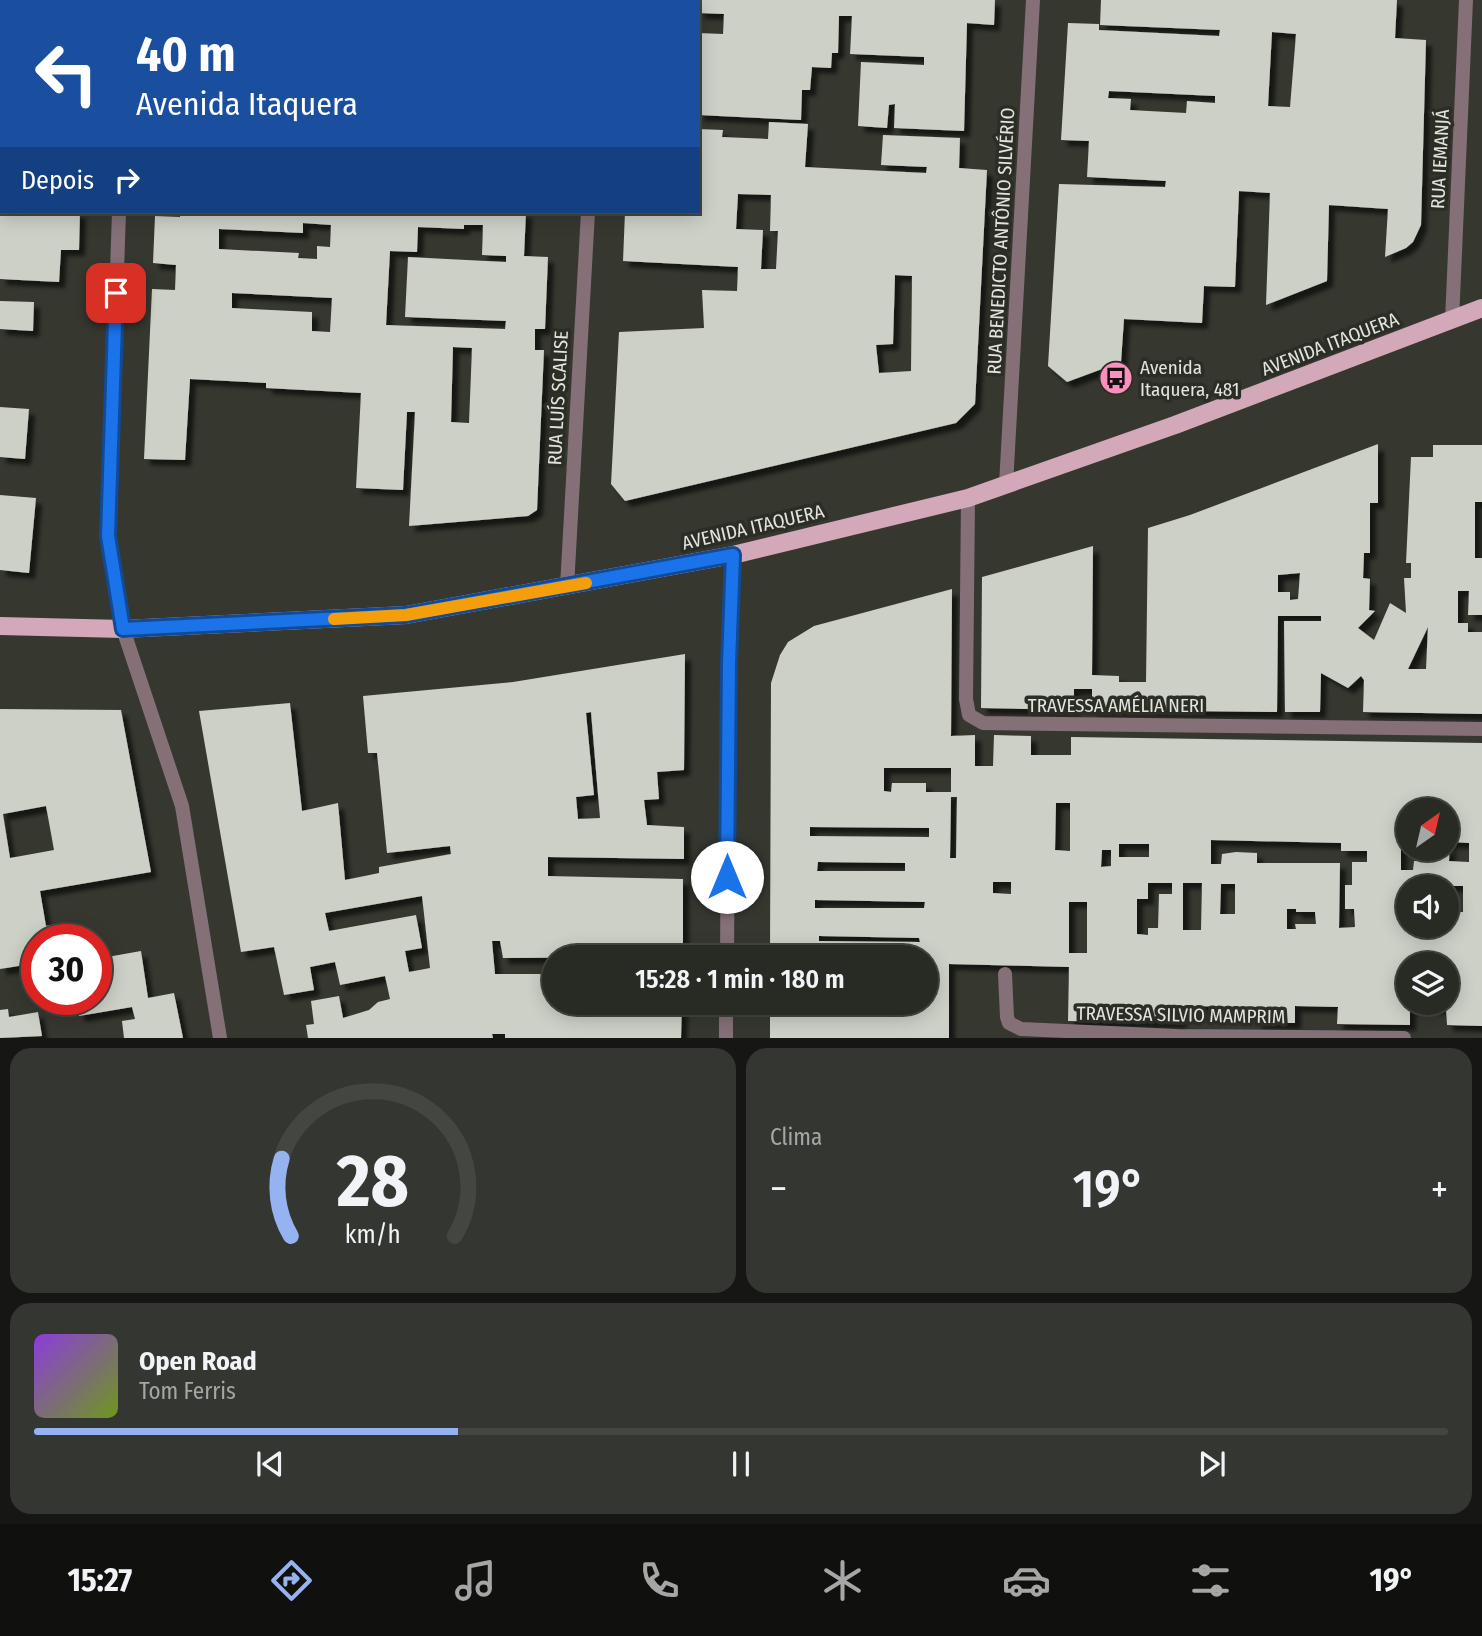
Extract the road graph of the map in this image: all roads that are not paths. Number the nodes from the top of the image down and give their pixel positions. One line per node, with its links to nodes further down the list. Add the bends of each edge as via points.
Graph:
1 (1033, 0): 7 (street, RUA BENEDICTO ANTÔNIO SILVÉRIO)
2 (1466, 0): 6 (street, RUA IEMANJÁ)
3 (119, 214): 12 (street, via 108,536)
4 (588, 214): 10 (street, RUA LUÍS SCALISE)
5 (1482, 308): 6 (main road, AVENIDA ITAQUERA)
6 (1452, 321): 7 (main road, AVENIDA ITAQUERA)
7 (1006, 485): 8 (main road, AVENIDA ITAQUERA)
8 (968, 498): 9 (main road, AVENIDA ITAQUERA); 13 (street, TRAVESSA AMÉLIA NERI, via 966,699 969,715 984,723)
9 (733, 555): 10 (main road, AVENIDA ITAQUERA); 14 (street)
10 (567, 587): 12 (main road, AVENIDA ITAQUERA, via 406,615)
11 (0, 626): 12 (main road, AVENIDA ITAQUERA)
12 (123, 629): 17 (street, via 182,806)
13 (1482, 729)
14 (727, 945)
15 (1005, 974): 19 (street, TRAVESSA SILVIO MAMPRIM, via 1007,1017 1021,1029)
16 (726, 1015): 18 (street)
17 (220, 1038)
18 (726, 1038)
19 (1404, 1038)

